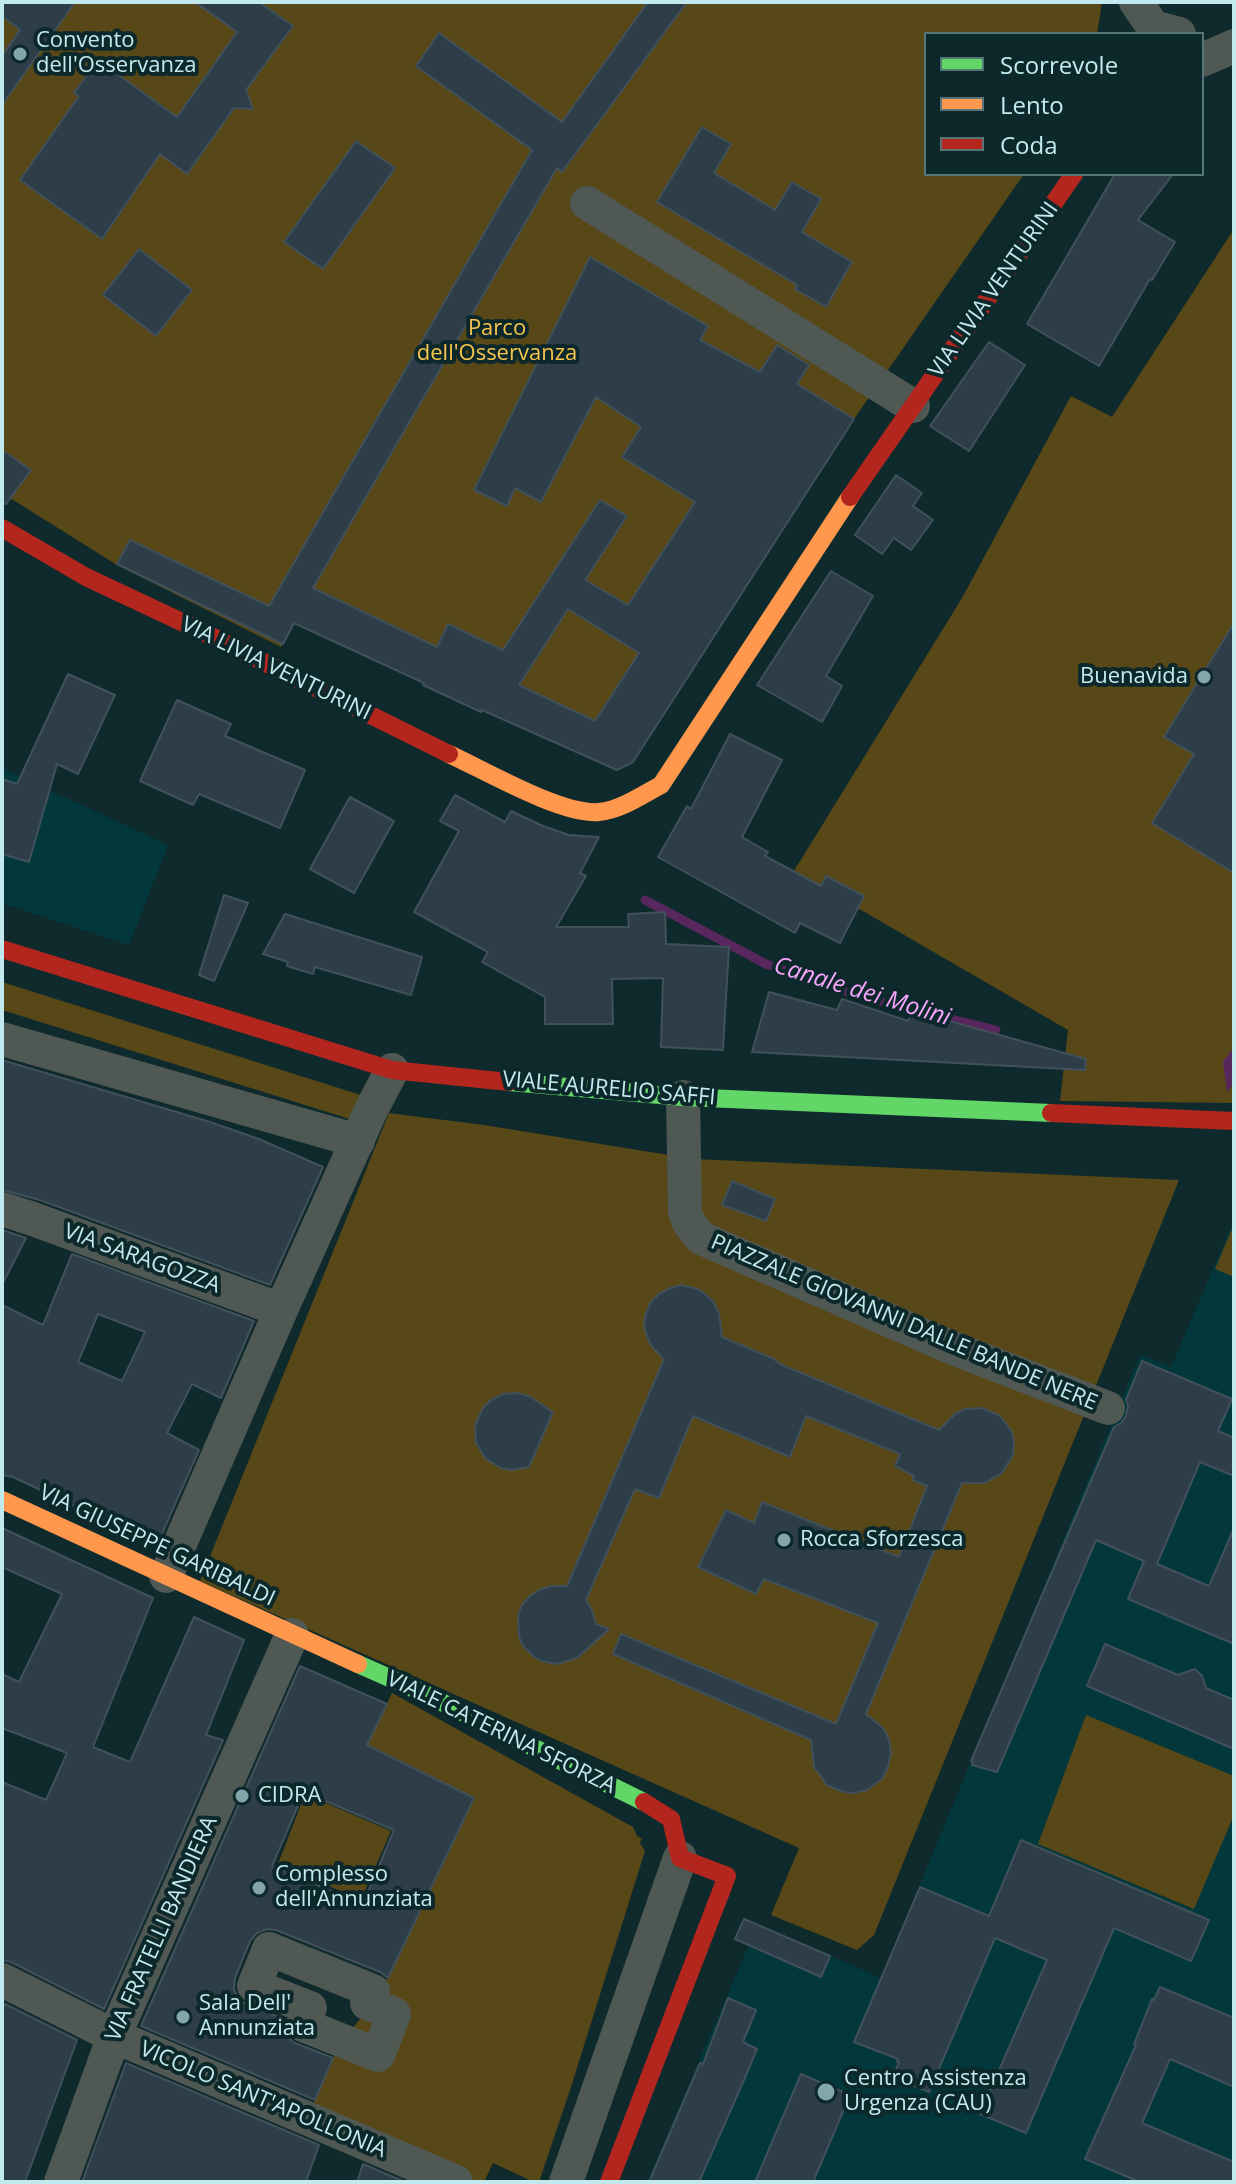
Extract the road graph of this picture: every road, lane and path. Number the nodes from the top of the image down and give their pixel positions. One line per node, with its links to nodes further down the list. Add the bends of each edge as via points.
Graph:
1 (1135, 2): 2 (street); 3 (street, via 1153,27)
2 (1131, 32)
3 (1172, 32)
4 (1234, 36): 5 (street)
5 (1204, 37)
6 (1234, 46): 7 (street)
7 (1204, 59)
8 (1073, 176): 10 (street, VIA LIVIA VENTURINI)
9 (587, 203): 10 (street)
10 (913, 406): 11 (street, VIA LIVIA VENTURINI, via 661,785 599,812 550,806 86,577)
11 (2, 528)
12 (2, 949): 14 (street, VIALE AURELIO SAFFI)
13 (2, 1039): 17 (street)
14 (392, 1070): 15 (street, VIALE AURELIO SAFFI); 17 (street)
15 (683, 1097): 16 (street, VIALE AURELIO SAFFI); 20 (street, PIAZZALE GIOVANNI DALLE BANDE NERE, via 685,1212 701,1238 955,1349)
16 (1234, 1121)
17 (358, 1141): 19 (street)
18 (2, 1209): 19 (street, VIA SARAGOZZA)
19 (281, 1310): 22 (street)
20 (1108, 1408)
21 (2, 1500): 22 (street, VIA GIUSEPPE GARIBALDI)
22 (166, 1576): 23 (street, VIA GIUSEPPE GARIBALDI)
23 (292, 1635): 24 (street, VIALE CATERINA SFORZA, via 655,1807 671,1819); 26 (street, VIA FRATELLI BANDIERA)
24 (680, 1858): 29 (street); 30 (street, via 727,1876)
25 (2, 1980): 26 (street, VICOLO SANT'APOLLONIA)
26 (114, 2036): 27 (street, VIA FRATELLI BANDIERA); 28 (street, VICOLO SANT'APOLLONIA)
27 (61, 2182)
28 (456, 2182)
29 (566, 2182)
30 (609, 2182)

